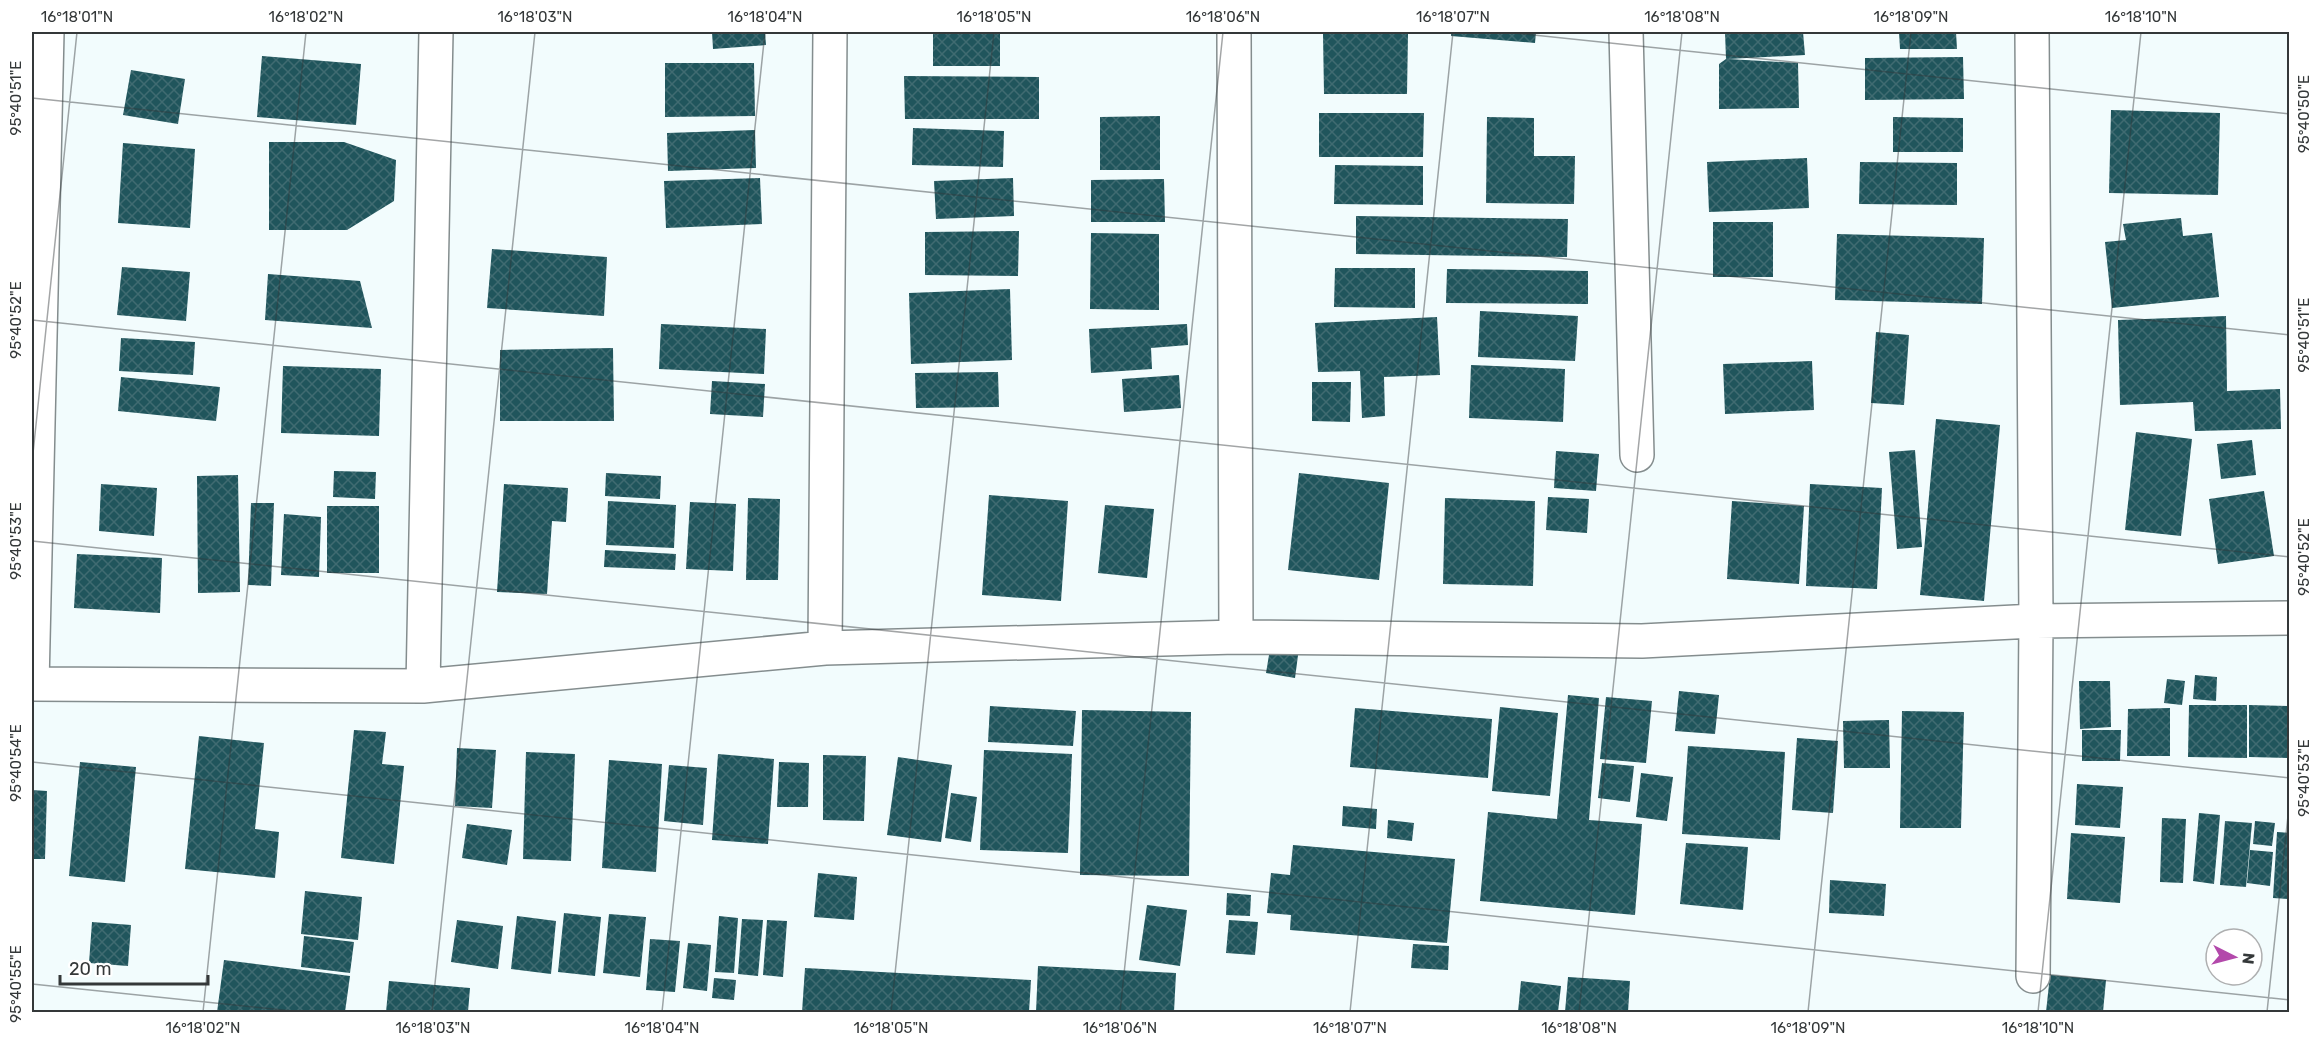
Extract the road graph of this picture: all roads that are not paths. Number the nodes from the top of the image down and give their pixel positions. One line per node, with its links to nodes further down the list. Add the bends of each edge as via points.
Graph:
1 (46, 32): 12 (street)
2 (436, 32): 13 (street)
3 (830, 32): 11 (street)
4 (1234, 32): 10 (street)
5 (1626, 32): 7 (street)
6 (2032, 32): 9 (street)
7 (1636, 455)
8 (2289, 618): 9 (street)
9 (2036, 621): 10 (street, via 1642,641); 14 (street)
10 (1236, 637): 11 (street)
11 (825, 648): 13 (street)
12 (32, 684): 13 (street)
13 (423, 686)
14 (2033, 976)

